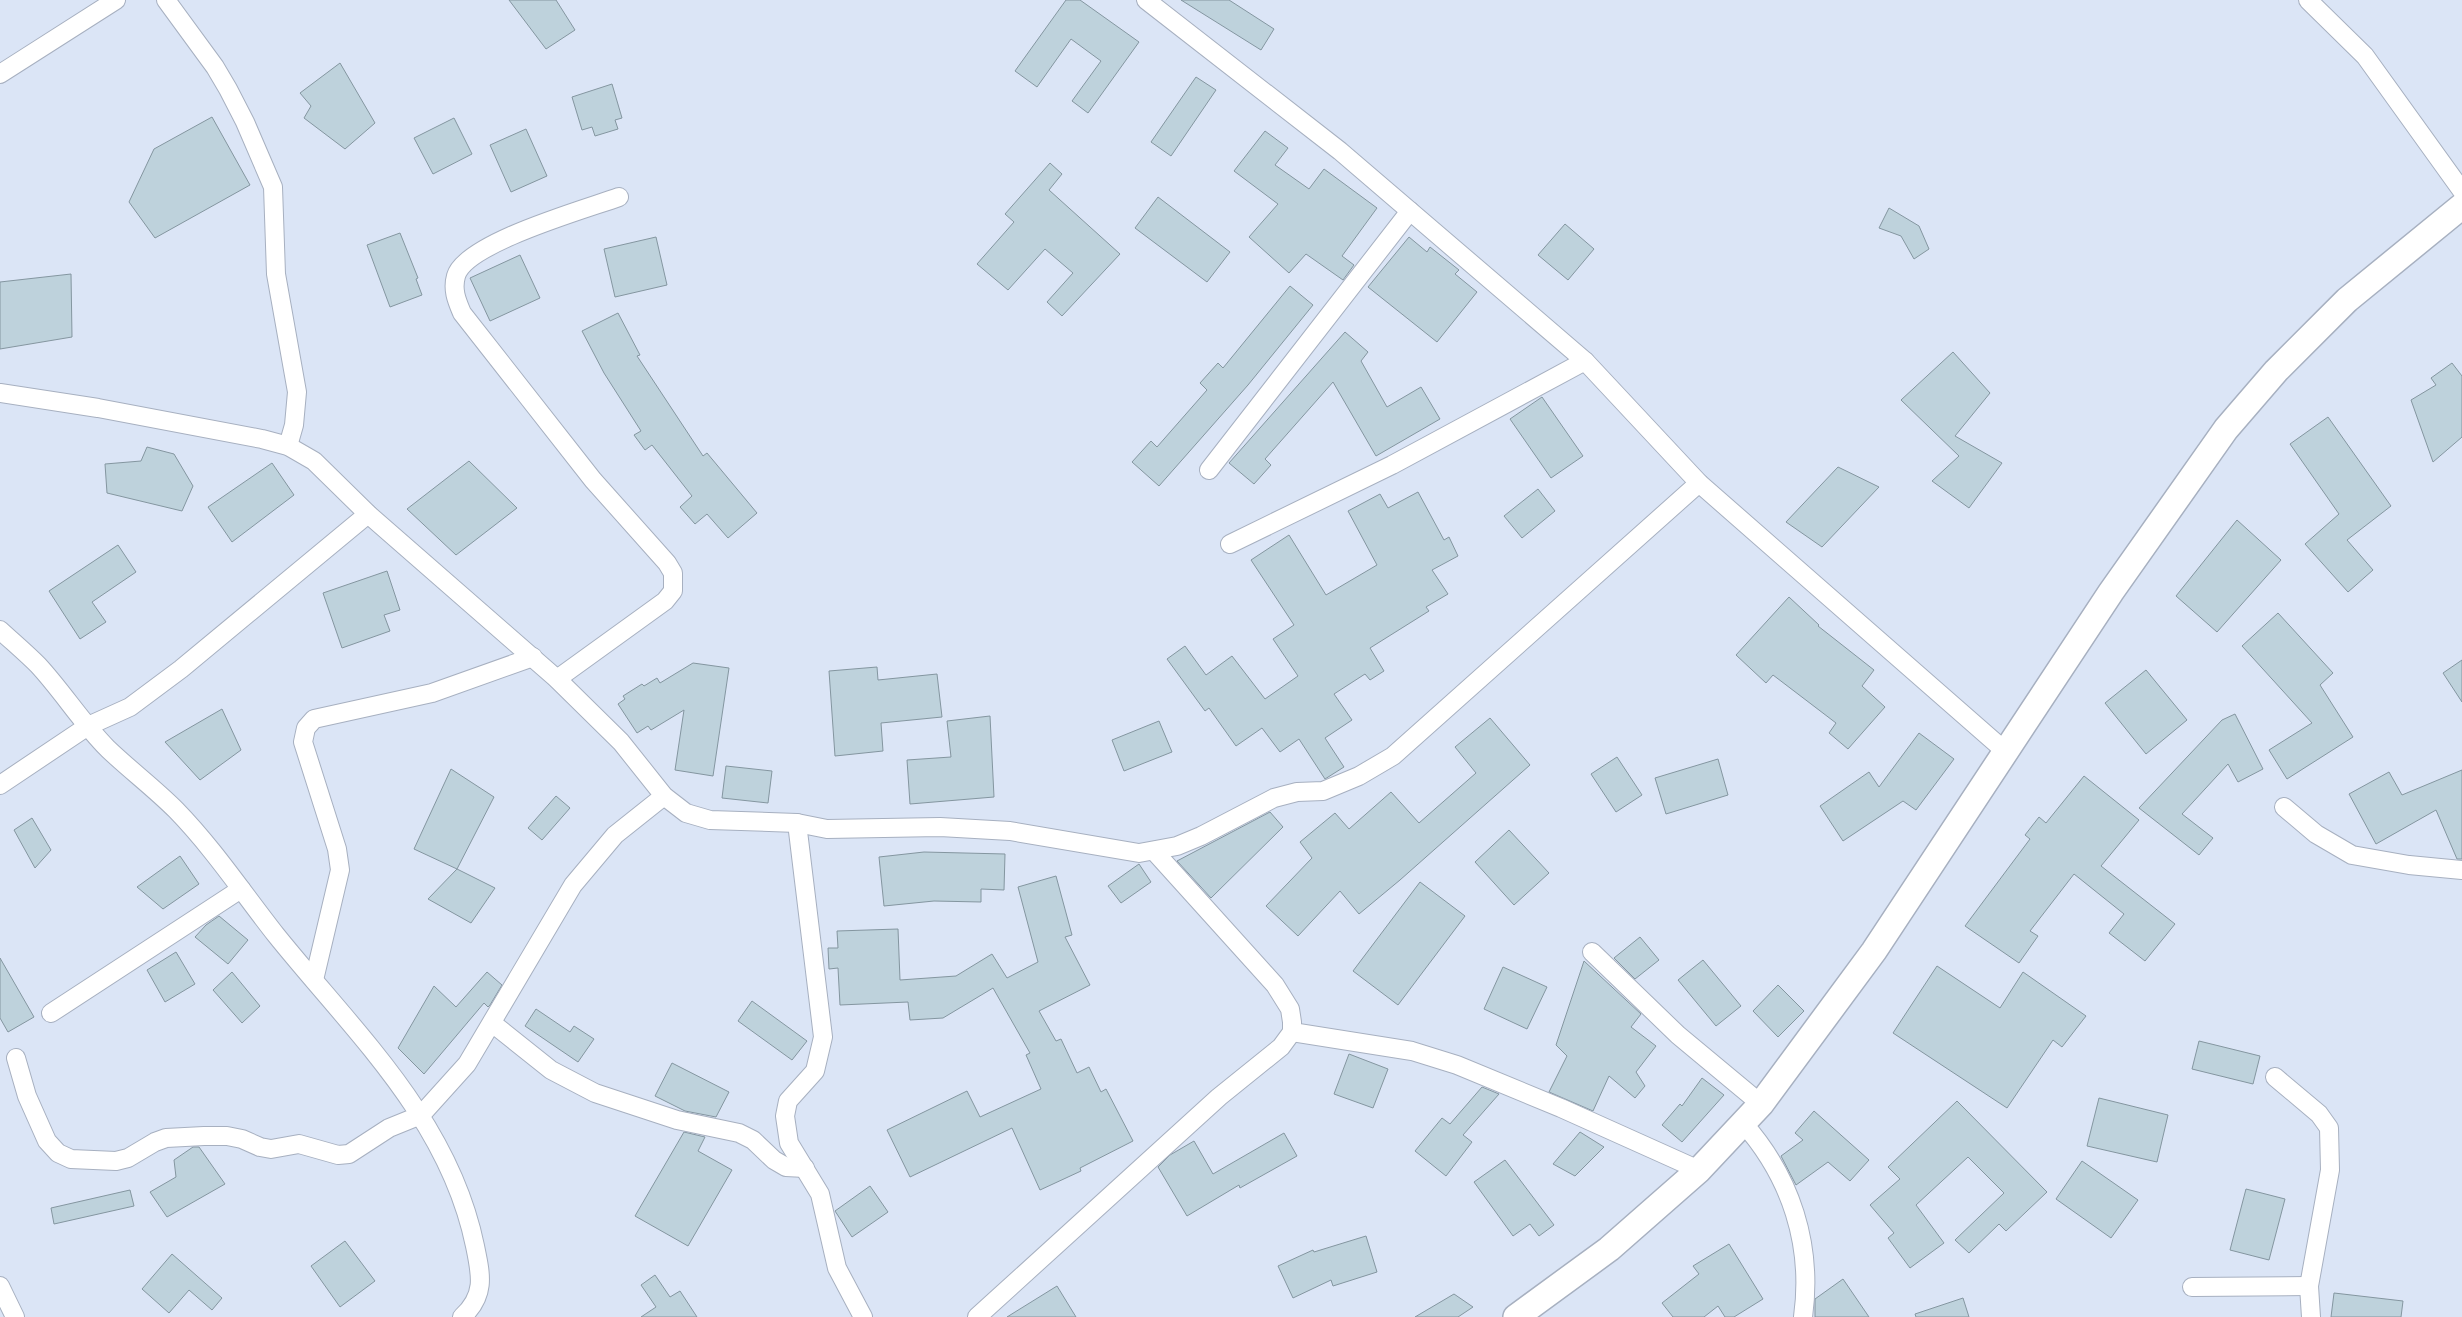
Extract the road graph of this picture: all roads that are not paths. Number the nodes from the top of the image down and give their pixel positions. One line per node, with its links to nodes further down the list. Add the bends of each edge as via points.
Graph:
1 (116, 0): 5 (street)
2 (166, 0): 12 (street, via 220,74 273,187 276,274 297,392)
3 (1146, 0): 9 (street, via 1332,145)
4 (2308, 0): 6 (street, via 2365,56)
5 (0, 74)
6 (2462, 191)
7 (619, 197): 19 (street, via 501,239 466,262 456,275 454,295 462,313 593,480 673,573 673,591 665,601)
8 (2462, 206): 21 (street, via 2346,300 2276,371 2226,429 2111,592)
9 (1410, 211): 10 (street); 13 (street)
10 (1585, 361): 14 (street); 16 (street, via 1392,465)
11 (0, 393): 12 (street, via 108,410)
12 (288, 446): 15 (street, via 314,461)
13 (1209, 470)
14 (1699, 483): 21 (street); 26 (street, via 1393,756 1324,791 1297,792 1274,798 1201,836)
15 (368, 514): 18 (street); 20 (street, via 181,669 130,707)
16 (1230, 544)
17 (0, 630): 20 (street, via 37,664)
18 (533, 657): 19 (street); 30 (street, via 432,693 314,719 306,728 303,742 337,849 340,870)
19 (557, 679): 23 (street, via 621,742)
20 (88, 726): 22 (street); 28 (street, via 107,748 177,811)
21 (2005, 751): 36 (street, via 1874,952)
22 (0, 785)
23 (664, 796): 25 (street, via 686,813 710,820); 32 (street, via 615,835 572,885)
24 (2284, 808): 27 (street, via 2316,834 2352,855)
25 (797, 823): 26 (street, via 827,829 940,827 1010,831 1139,853); 39 (street, via 824,1037 815,1071 788,1101 785,1116 789,1143)
26 (1154, 851): 33 (street, via 1274,985 1290,1009)
27 (2462, 870)
28 (241, 889): 30 (street); 31 (street)
29 (1592, 952): 36 (street, via 1678,1035)
30 (314, 980): 37 (street, via 377,1055)
31 (51, 1013)
32 (492, 1023): 37 (street, via 467,1064); 39 (street, via 551,1070 595,1093 677,1120 739,1133 753,1140 780,1164)
33 (1292, 1032): 40 (street, via 1412,1050 1561,1108); 47 (street, via 1282,1047 1218,1097)
34 (16, 1058): 37 (street, via 27,1096 47,1141 58,1153 71,1158 116,1161 166,1138 204,1136 235,1137 260,1148 299,1144 338,1155 349,1154 389,1128)
35 (2275, 1077): 42 (street, via 2319,1114 2329,1128 2330,1170)
36 (1761, 1104): 38 (street)
37 (421, 1116): 45 (street, via 438,1143 470,1220 478,1260 479,1295)
38 (1744, 1123): 40 (street); 49 (street, via 1764,1147 1790,1195 1802,1238 1806,1298)
39 (804, 1168): 46 (street, via 820,1194 837,1268)
40 (1699, 1170): 48 (street, via 1609,1249)
41 (0, 1286): 44 (street)
42 (2309, 1286): 43 (street); 50 (street)
43 (2192, 1287)
44 (15, 1317)
45 (462, 1317)
46 (863, 1317)
47 (976, 1317)
48 (1516, 1317)
49 (1803, 1317)
50 (2311, 1317)

